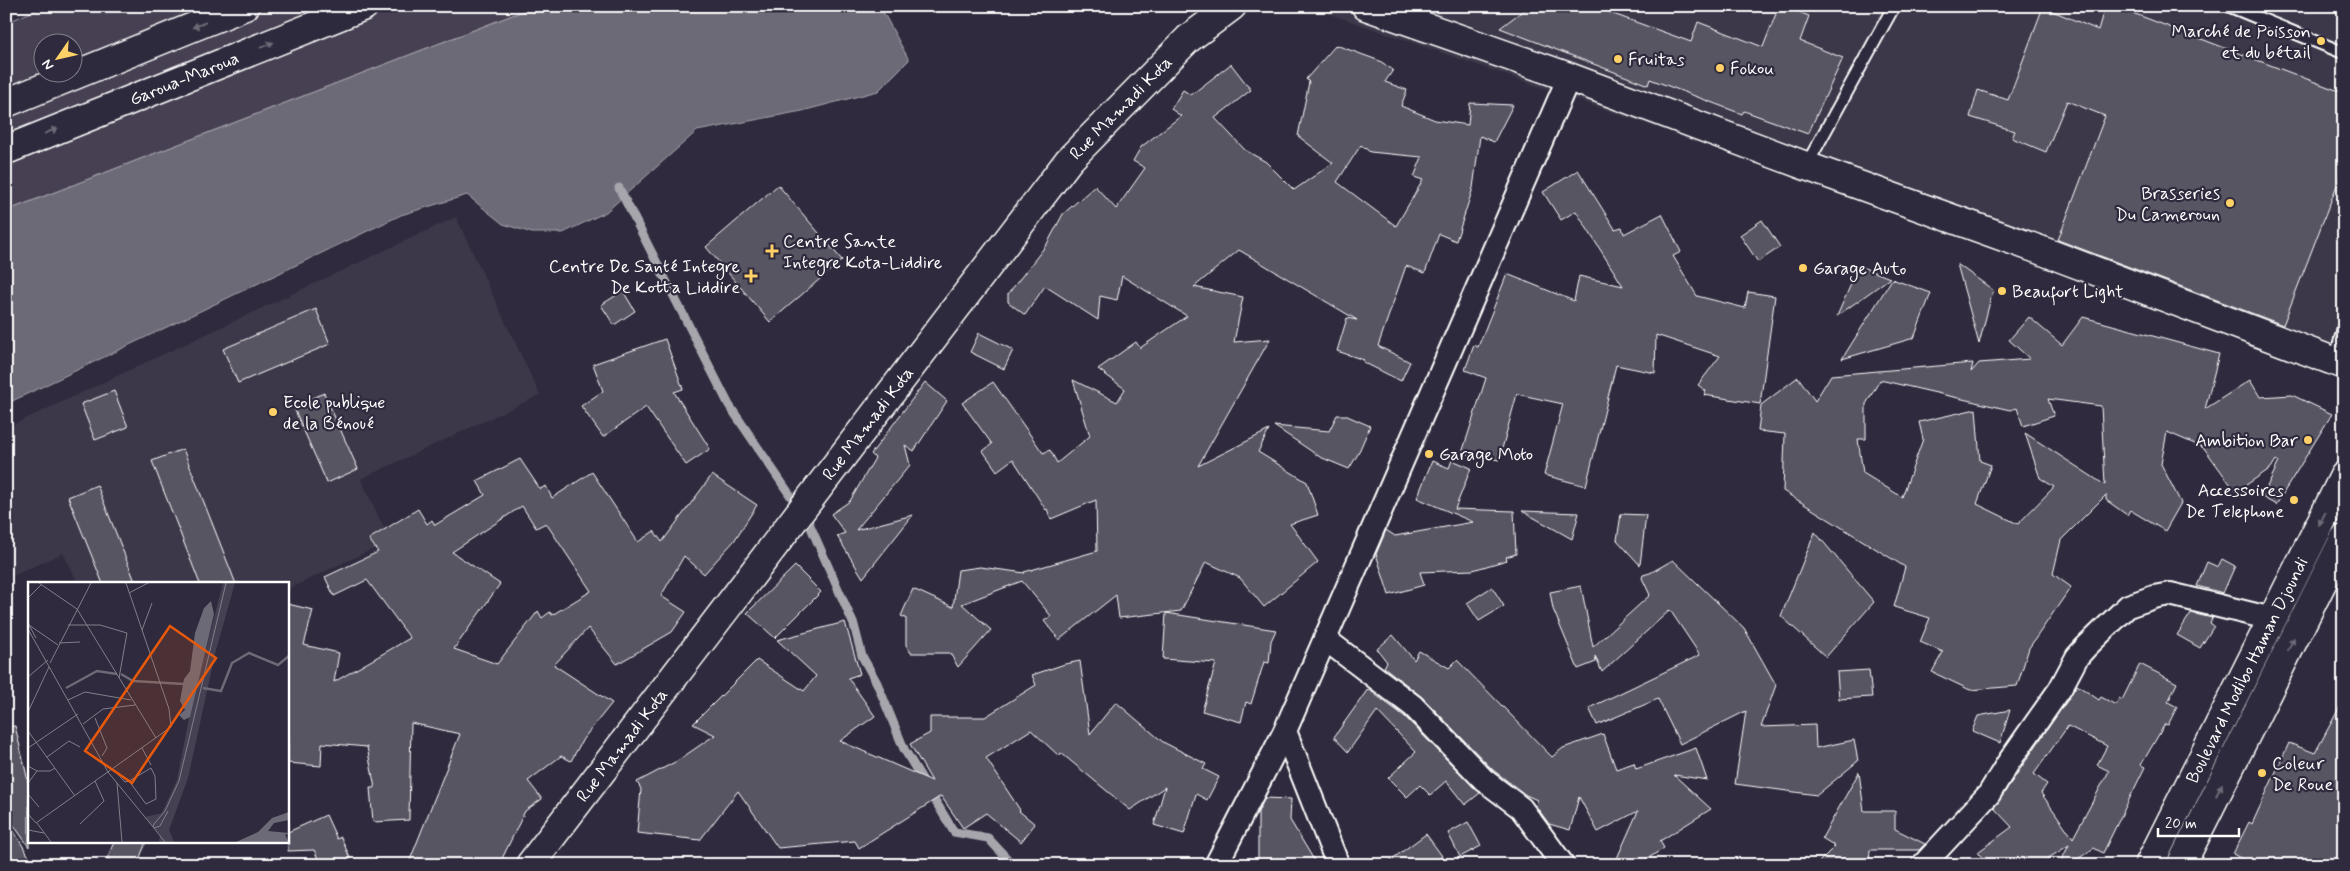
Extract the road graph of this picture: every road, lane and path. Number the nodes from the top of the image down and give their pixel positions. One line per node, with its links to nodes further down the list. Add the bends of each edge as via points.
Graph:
1 (245, 6): 9 (main road, one-way to 9)
2 (364, 6): 10 (main road, Garoua-Maroua, one-way to 2)
3 (1232, 6): 19 (main road, Rue Mamadi Kota, via 1188,39 1069,160)
4 (1366, 6): 8 (main road)
5 (1894, 6): 11 (lane)
6 (2229, 6): 7 (lane)
7 (2344, 53)
8 (1568, 76): 11 (main road); 17 (street)
9 (6, 103)
10 (6, 150)
11 (1806, 166): 13 (main road)
12 (2344, 325): 13 (lane)
13 (2340, 363)
14 (2344, 476): 16 (main road, Boulevard Modibo Haman Djoundi, one-way to 16)
15 (2344, 539): 25 (main road, Boulevard Modibo Haman Djoundi, one-way to 15)
16 (2272, 619): 23 (street, via 2170,594 2128,606 2077,657 2060,690 1989,794); 24 (main road, Boulevard Modibo Haman Djoundi)
17 (1325, 639): 18 (street); 22 (street, via 1413,706 1484,780 1521,808)
18 (1285, 731): 20 (street); 21 (street)
19 (530, 865)
20 (1216, 865)
21 (1338, 865)
22 (1562, 865)
23 (1923, 865)
24 (2149, 865)
25 (2181, 865)

